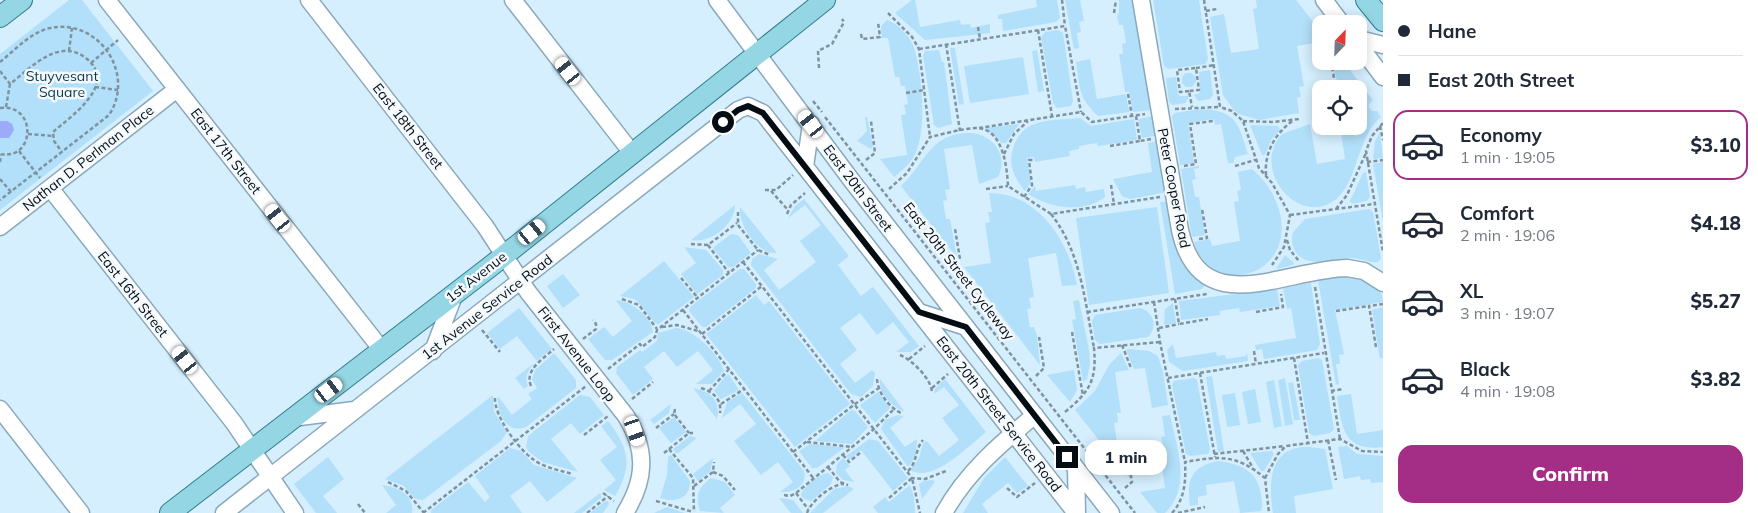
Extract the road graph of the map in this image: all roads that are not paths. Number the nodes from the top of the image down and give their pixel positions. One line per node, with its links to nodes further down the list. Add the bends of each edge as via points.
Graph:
1 (22, 0): 11 (main road)
2 (107, 0): 18 (street, East 17th Street)
3 (309, 0): 25 (street, East 18th Street)
4 (513, 0): 21 (street)
5 (717, 0): 15 (street, East 20th Street)
6 (825, 0): 15 (main road, 1st Avenue)
7 (1141, 0): 27 (street, Peter Cooper Road, via 1182,243 1191,262 1205,276 1218,283 1232,285 1347,268 1364,272)
8 (1324, 0): 10 (street)
9 (1366, 0): 12 (main road)
10 (1335, 15)
11 (0, 17)
12 (1383, 21)
13 (1368, 41): 14 (street)
14 (1383, 45)
15 (757, 54): 20 (street, East 20th Street); 21 (main road, 1st Avenue)
16 (1368, 57): 17 (street)
17 (1383, 77)
18 (177, 89): 23 (street, Nathan D. Perlman Place); 31 (street, East 17th Street)
19 (752, 106): 22 (street, East 20th Street Service Road, via 763,113); 26 (street, 1st Avenue Service Road, via 738,110)
20 (811, 124): 22 (street); 30 (street, East 20th Street)
21 (632, 153): 25 (main road, 1st Avenue)
22 (800, 170): 29 (street, East 20th Street Service Road)
23 (47, 185): 24 (street, Nathan D. Perlman Place); 38 (street, East 16th Street)
24 (0, 228)
25 (505, 254): 26 (street, First Avenue Loop); 28 (main road, 1st Avenue)
26 (520, 281): 32 (street, 1st Avenue Service Road); 41 (street, First Avenue Loop, via 635,431 642,451 641,472 636,491)
27 (1383, 283)
28 (455, 293): 31 (main road, 1st Avenue); 32 (street)
29 (919, 312): 30 (street); 37 (street, East 20th Street Service Road)
30 (966, 327): 35 (street, East 20th Street)
31 (382, 350): 36 (main road, 1st Avenue)
32 (433, 351): 34 (street, 1st Avenue Service Road)
33 (0, 409): 42 (street)
34 (355, 410): 36 (street); 40 (street, 1st Avenue Service Road)
35 (1035, 415): 37 (street); 39 (street, East 20th Street)
36 (292, 418): 38 (main road, 1st Avenue)
37 (1013, 433): 46 (street, via 964,482); 47 (street, East 20th Street Service Road)
38 (251, 449): 40 (street); 43 (main road, 1st Avenue)
39 (1076, 468): 47 (street); 48 (street, East 20th Street)
40 (269, 478): 44 (street, 1st Avenue Service Road); 45 (street)
41 (620, 507)
42 (81, 513)
43 (170, 513)
44 (224, 513)
45 (295, 513)
46 (944, 513)
47 (1077, 513)
48 (1111, 513)

